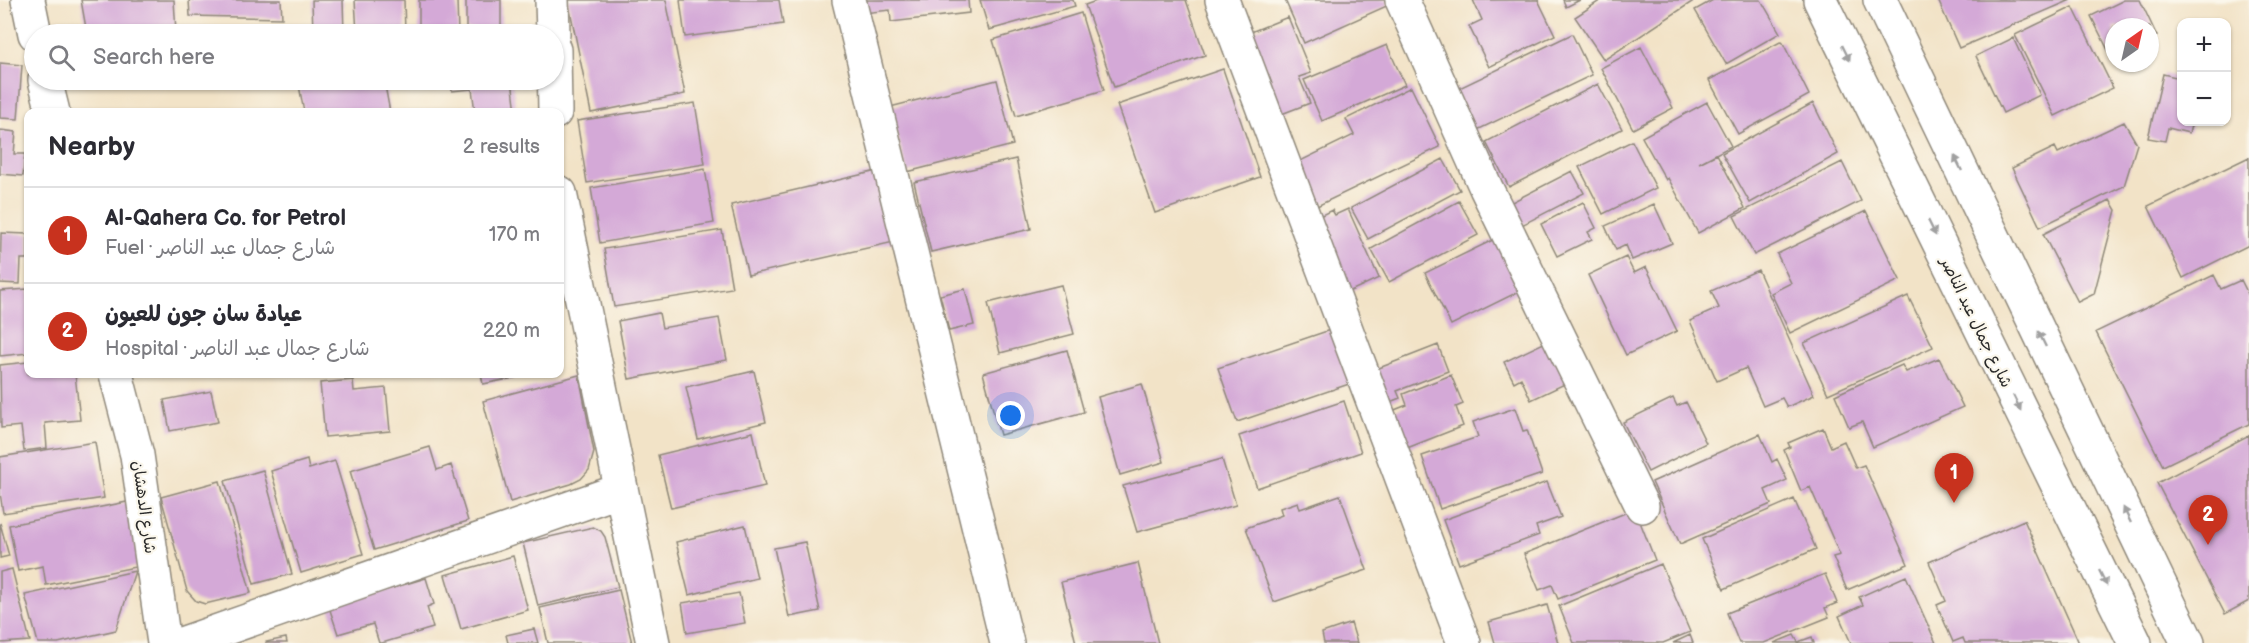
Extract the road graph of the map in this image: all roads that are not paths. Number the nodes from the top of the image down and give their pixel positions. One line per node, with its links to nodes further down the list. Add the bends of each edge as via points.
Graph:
1 (28, 0): 8 (street)
2 (552, 0): 9 (street)
3 (849, 0): 21 (street)
4 (1222, 0): 22 (street)
5 (1402, 0): 17 (street, via 1486,188)
6 (1820, 0): 23 (street, شارع جمال عبد الناصر, one-way to 23)
7 (1880, 0): 24 (street, one-way to 7)
8 (33, 24)
9 (553, 24)
10 (48, 90): 12 (street)
11 (555, 90): 13 (street)
12 (52, 108)
13 (555, 108)
14 (564, 213): 16 (street)
15 (117, 378): 18 (street, شارع الدهشان, via 137,455)
16 (621, 490): 19 (street); 20 (street)
17 (1642, 506)
18 (164, 643)
19 (184, 643)
20 (653, 643)
21 (1007, 643)
22 (1464, 643)
23 (2135, 643)
24 (2188, 643)

